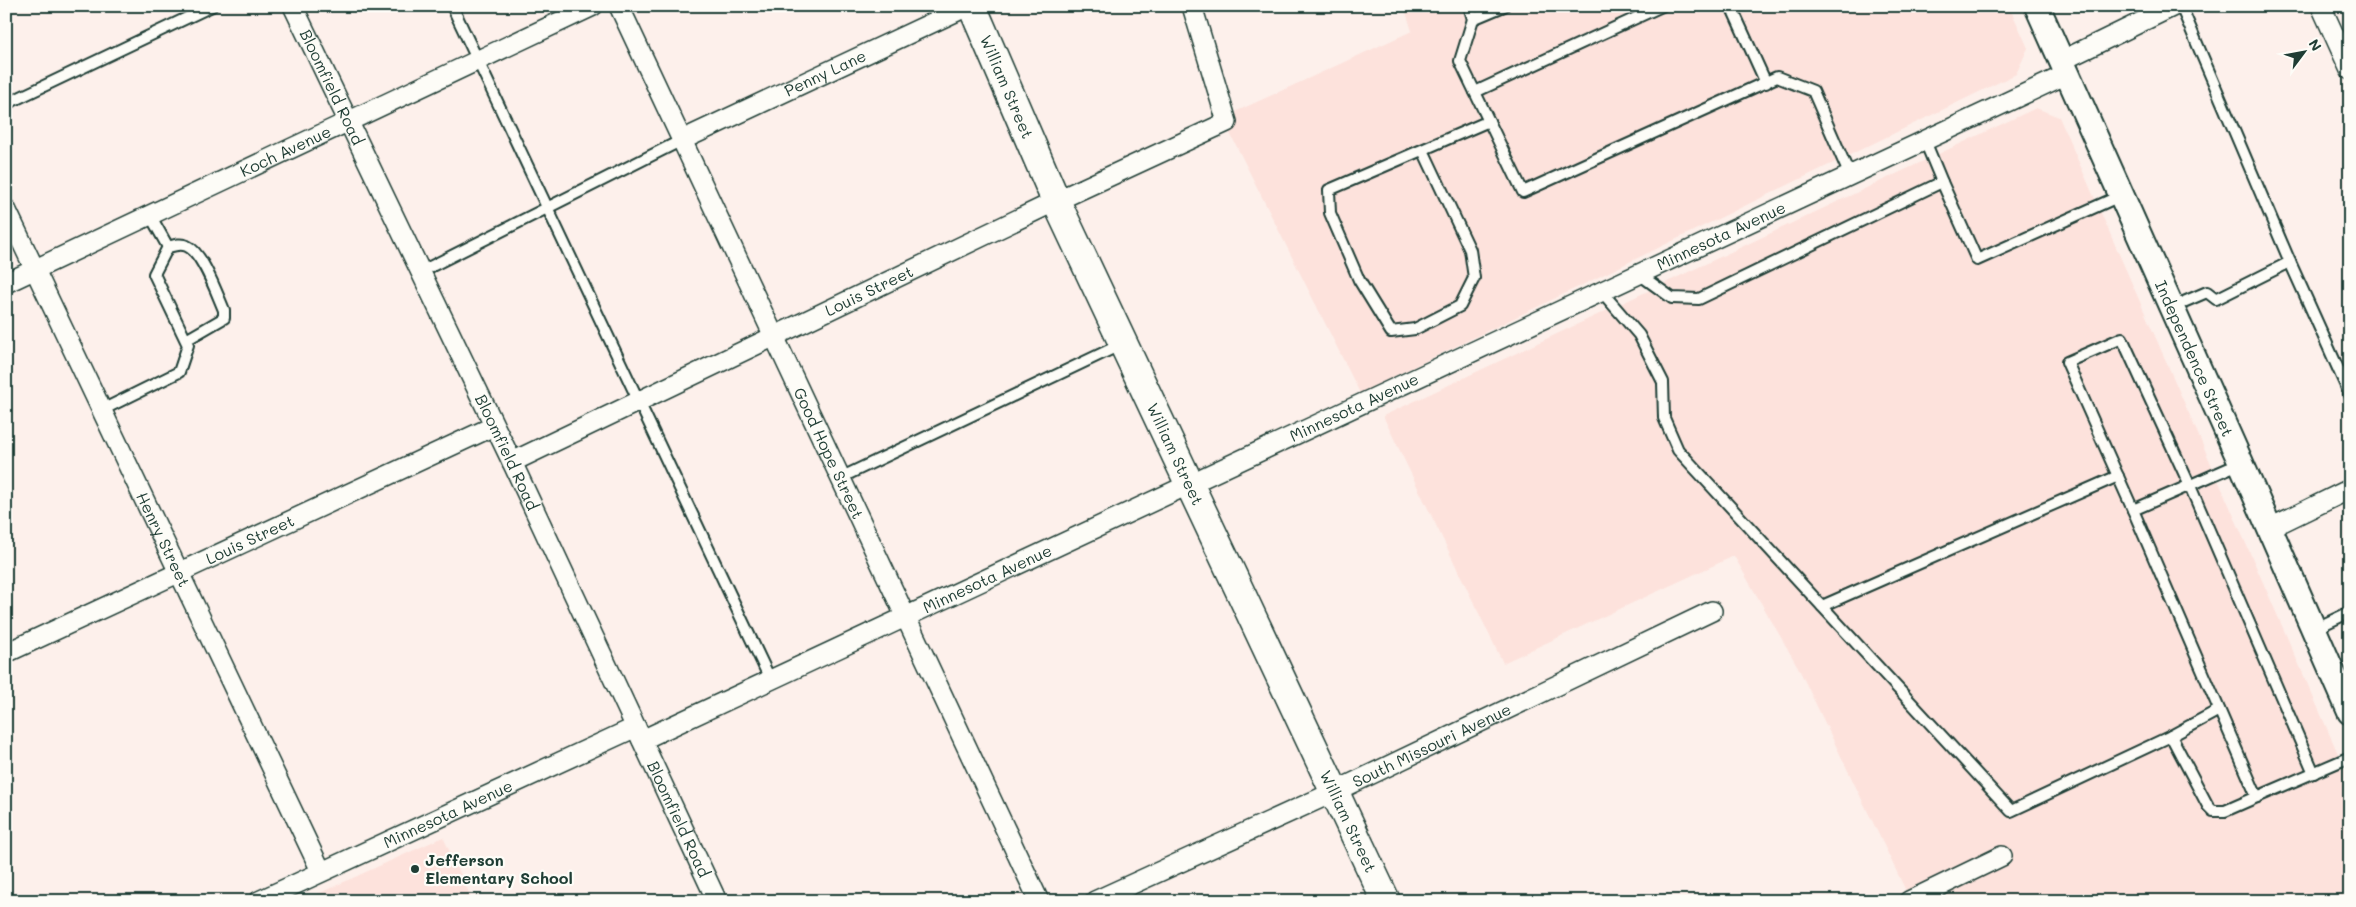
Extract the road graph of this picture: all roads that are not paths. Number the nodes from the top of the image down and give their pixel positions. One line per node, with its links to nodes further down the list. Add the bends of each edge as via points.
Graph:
1 (212, 6): 22 (lane)
2 (293, 6): 24 (street, Bloomfield Road)
3 (452, 6): 17 (lane)
4 (593, 6): 17 (street, Koch Avenue)
5 (619, 6): 25 (street, Good Hope Street)
6 (970, 6): 25 (street, Penny Lane); 31 (main road, William Street)
7 (1192, 6): 31 (street, Louis Street, via 1227,122)
8 (1469, 6): 16 (lane)
9 (1504, 6): 16 (lane)
10 (1662, 6): 21 (lane)
11 (1731, 6): 20 (lane)
12 (2037, 6): 18 (street, Independence Street)
13 (2174, 6): 18 (street, Minnesota Avenue)
14 (2181, 6): 36 (lane)
15 (2321, 6): 19 (street)
16 (1473, 19): 21 (lane, via 1460,61)
17 (478, 60): 24 (street, Koch Avenue); 32 (lane)
18 (2064, 67): 26 (street, Minnesota Avenue); 30 (street, Independence Street)
19 (2350, 70)
20 (1766, 82): 23 (lane, via 1523,192); 28 (lane, via 1777,78 1813,91)
21 (1475, 92): 23 (lane)
22 (6, 104)
23 (1489, 121): 27 (lane)
24 (348, 122): 34 (street, Koch Avenue); 38 (street, Bloomfield Road)
25 (682, 140): 32 (lane); 43 (street, Good Hope Street)
26 (1925, 141): 28 (street, Minnesota Avenue); 29 (lane)
27 (1423, 150): 27 (lane, via 1329,190 1330,213 1359,280 1391,332 1415,329 1460,306 1474,278 1470,250)
28 (1850, 176): 39 (street, Minnesota Avenue)
29 (1942, 182): 30 (lane, via 1977,260); 39 (lane, via 1699,299 1672,298)
30 (2122, 195): 42 (street, Independence Street)
31 (1056, 201): 43 (street, Louis Street); 45 (main road, William Street)
32 (547, 208): 38 (lane); 47 (lane)
33 (6, 209): 37 (street, Henry Street)
34 (150, 215): 35 (lane); 37 (street, Koch Avenue)
35 (168, 247): 44 (lane, via 154,274); 44 (lane, via 179,244 197,253 224,310 224,318 218,324)
36 (2290, 262): 42 (lane, via 2216,298 2207,292); 46 (lane)
37 (35, 270): 40 (street, Koch Avenue); 48 (street, Henry Street)
38 (420, 272): 49 (street, Bloomfield Road)
39 (1639, 274): 41 (street, Minnesota Avenue)
40 (6, 284)
41 (1602, 292): 54 (street, Minnesota Avenue); 60 (lane, via 1639,335 1664,382 1664,418 1678,450)
42 (2172, 307): 51 (street, Independence Street)
43 (774, 336): 47 (street, Louis Street); 53 (street, Good Hope Street)
44 (186, 340): 48 (lane, via 188,344 179,372)
45 (1123, 343): 53 (lane); 54 (main road, William Street)
46 (2350, 395)
47 (638, 402): 50 (street, Louis Street); 66 (lane)
48 (102, 410): 59 (street, Henry Street)
49 (494, 426): 50 (street, Bloomfield Road); 59 (street, Louis Street)
50 (512, 462): 69 (street, Bloomfield Road)
51 (2241, 463): 55 (lane); 58 (street, Independence Street)
52 (2118, 476): 55 (lane, via 2067,362 2122,338); 57 (lane); 60 (lane)
53 (840, 478): 63 (street, Good Hope Street)
54 (1190, 485): 63 (street, Minnesota Avenue); 73 (main road, William Street)
55 (2190, 486): 57 (lane); 72 (lane)
56 (2350, 489): 58 (street)
57 (2133, 510): 67 (lane)
58 (2270, 528): 64 (street, Independence Street)
59 (179, 573): 65 (street, Louis Street); 76 (street, Henry Street)
60 (1822, 606): 70 (lane, via 2011,811)
61 (1712, 611): 73 (street, South Missouri Avenue)
62 (2350, 612): 64 (lane)
63 (903, 616): 66 (street, Minnesota Avenue); 80 (street, Good Hope Street)
64 (2314, 629): 68 (street, Independence Street, via 2340,679)
65 (6, 654)
66 (770, 679): 69 (street, Minnesota Avenue)
67 (2219, 710): 70 (lane); 74 (lane)
68 (2350, 712)
69 (639, 733): 76 (street, Minnesota Avenue); 79 (street, Bloomfield Road)
70 (2171, 736): 74 (lane, via 2213,811 2225,811)
71 (2350, 757): 72 (lane)
72 (2314, 773): 74 (lane)
73 (1334, 792): 81 (street, South Missouri Avenue); 82 (main road, William Street)
74 (2257, 797)
75 (2002, 856): 77 (street)
76 (321, 871): 78 (street, Minnesota Avenue)
77 (1932, 896): 83 (street)
78 (259, 901)
79 (718, 901)
80 (1039, 901)
81 (1095, 901)
82 (1386, 901)
83 (1909, 901)

